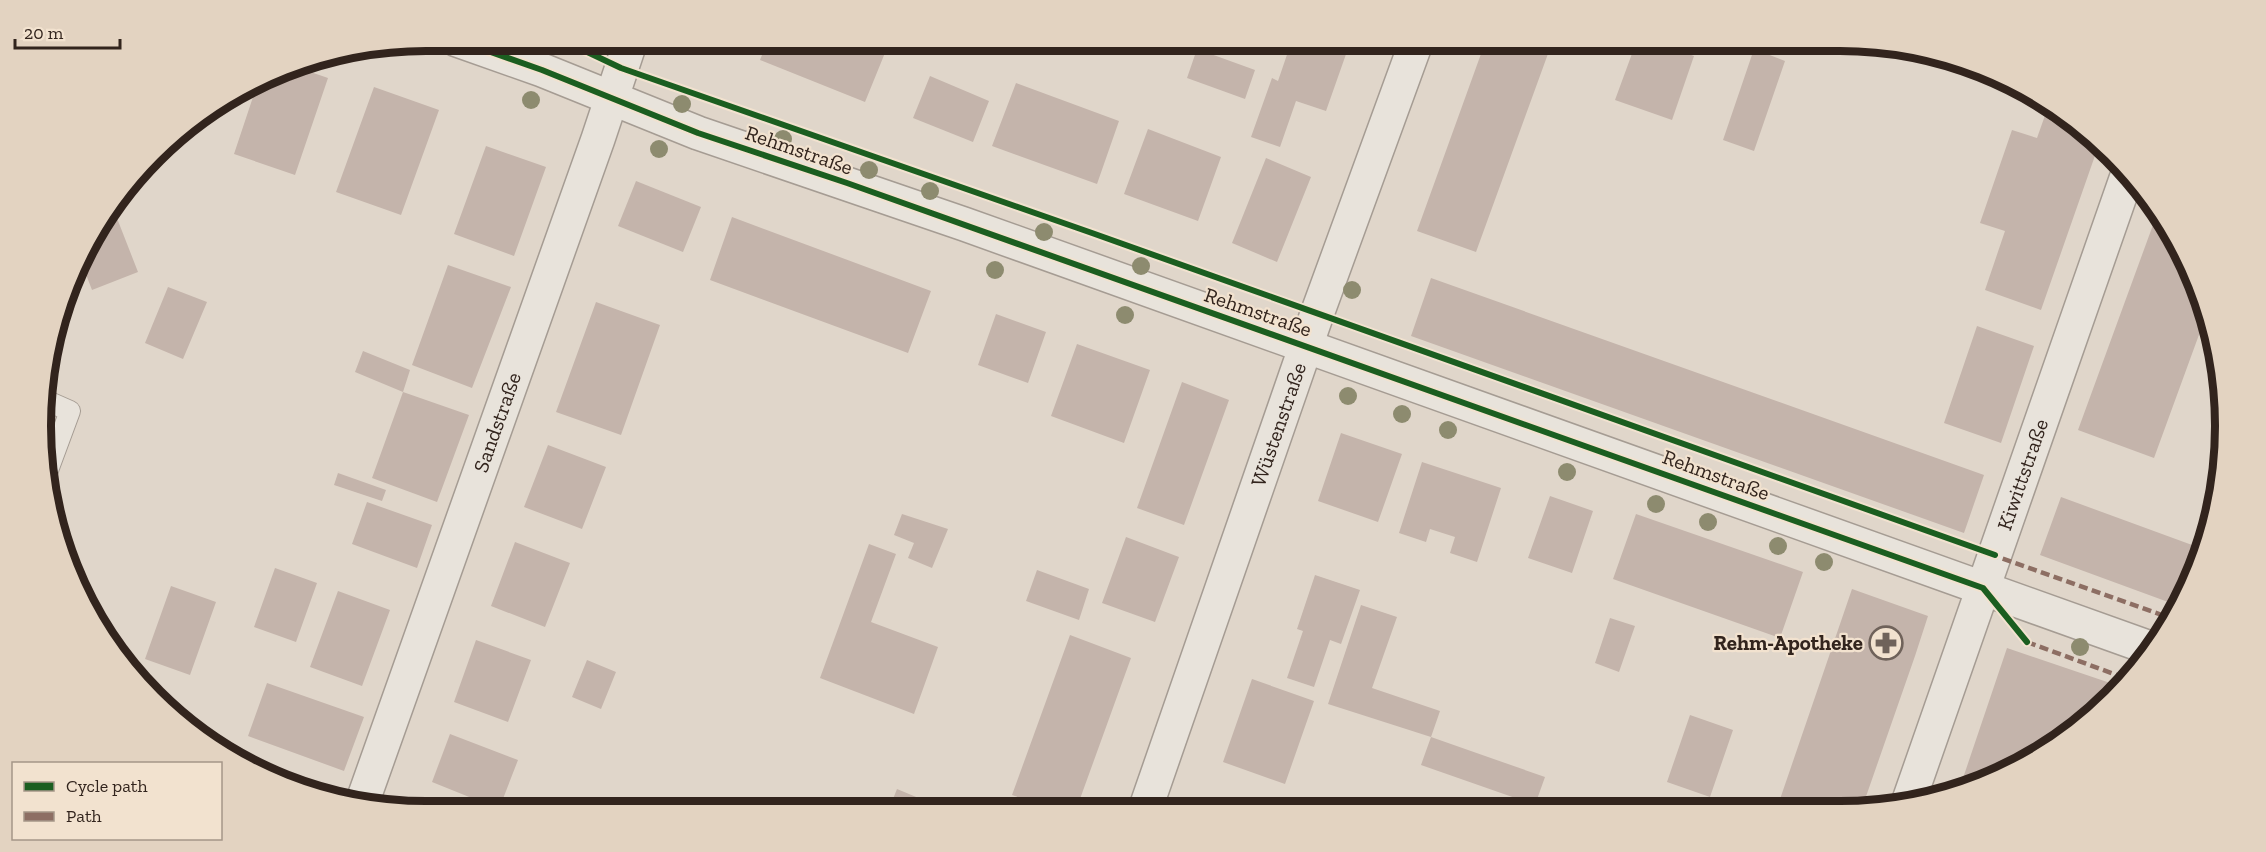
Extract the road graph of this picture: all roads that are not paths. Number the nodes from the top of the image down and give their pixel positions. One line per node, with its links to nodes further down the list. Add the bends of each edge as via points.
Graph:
1 (488, 51): 4 (street, Rehmstraße)
2 (627, 51): 4 (street, Sandstraße)
3 (1413, 51): 6 (street, Wüstenstraße)
4 (611, 99): 6 (street, Rehmstraße); 12 (street, Sandstraße)
5 (2125, 182): 9 (street, Kiwittstraße)
6 (1306, 347): 9 (street, Rehmstraße); 13 (street, Wüstenstraße)
7 (52, 403): 8 (lane, via 70,411)
8 (53, 458)
9 (1983, 588): 10 (street, Rehmstraße); 11 (street, Kiwittstraße)
10 (2144, 646)
11 (1911, 794)
12 (365, 796)
13 (1148, 801)

